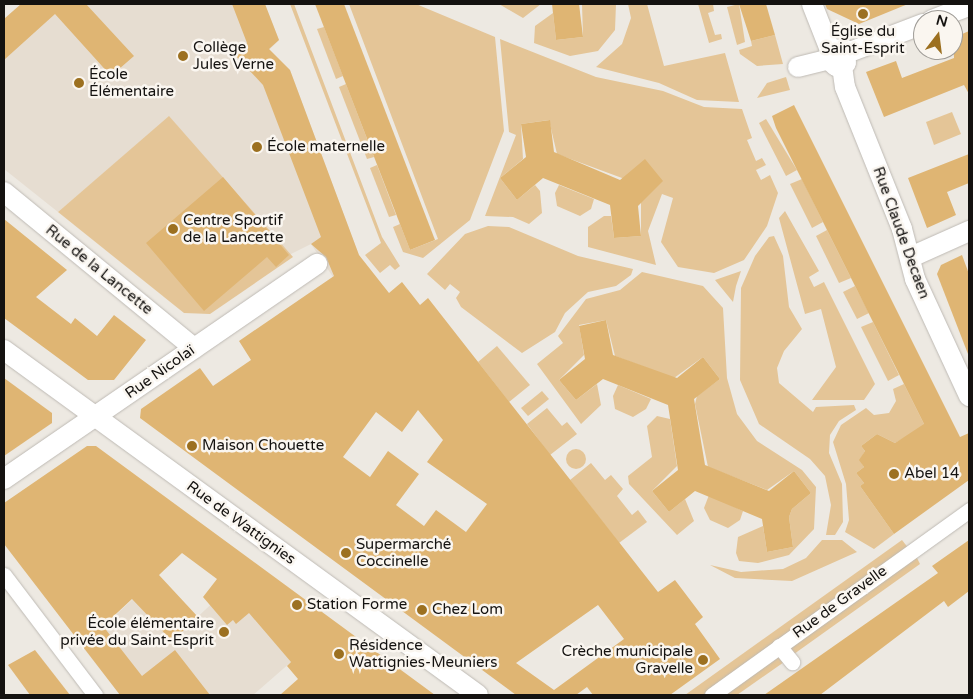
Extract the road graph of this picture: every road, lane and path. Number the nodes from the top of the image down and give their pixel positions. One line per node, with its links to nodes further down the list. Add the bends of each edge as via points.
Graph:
1 (812, 4): 3 (street, Rue Claude Decaen)
2 (913, 28): 3 (street)
3 (837, 57): 4 (street); 7 (street, Rue Claude Decaen, via 844,87)
4 (798, 67)
5 (4, 192): 9 (street, Rue de la Lancette)
6 (969, 230): 7 (street)
7 (910, 257): 11 (street, Rue Claude Decaen, via 915,279)
8 (316, 264): 9 (street, Rue Nicolaï)
9 (194, 348): 12 (street, Rue Nicolaï)
10 (4, 350): 12 (street, Rue de Wattignies)
11 (969, 396)
12 (94, 417): 13 (street, Rue Nicolaï); 19 (street, Rue de Wattignies)
13 (4, 479)
14 (969, 510): 16 (street, Rue de Gravelle)
15 (4, 575): 18 (street)
16 (780, 646): 17 (street); 20 (street, Rue de Gravelle)
17 (792, 662)
18 (95, 695)
19 (478, 695)
20 (712, 695)

